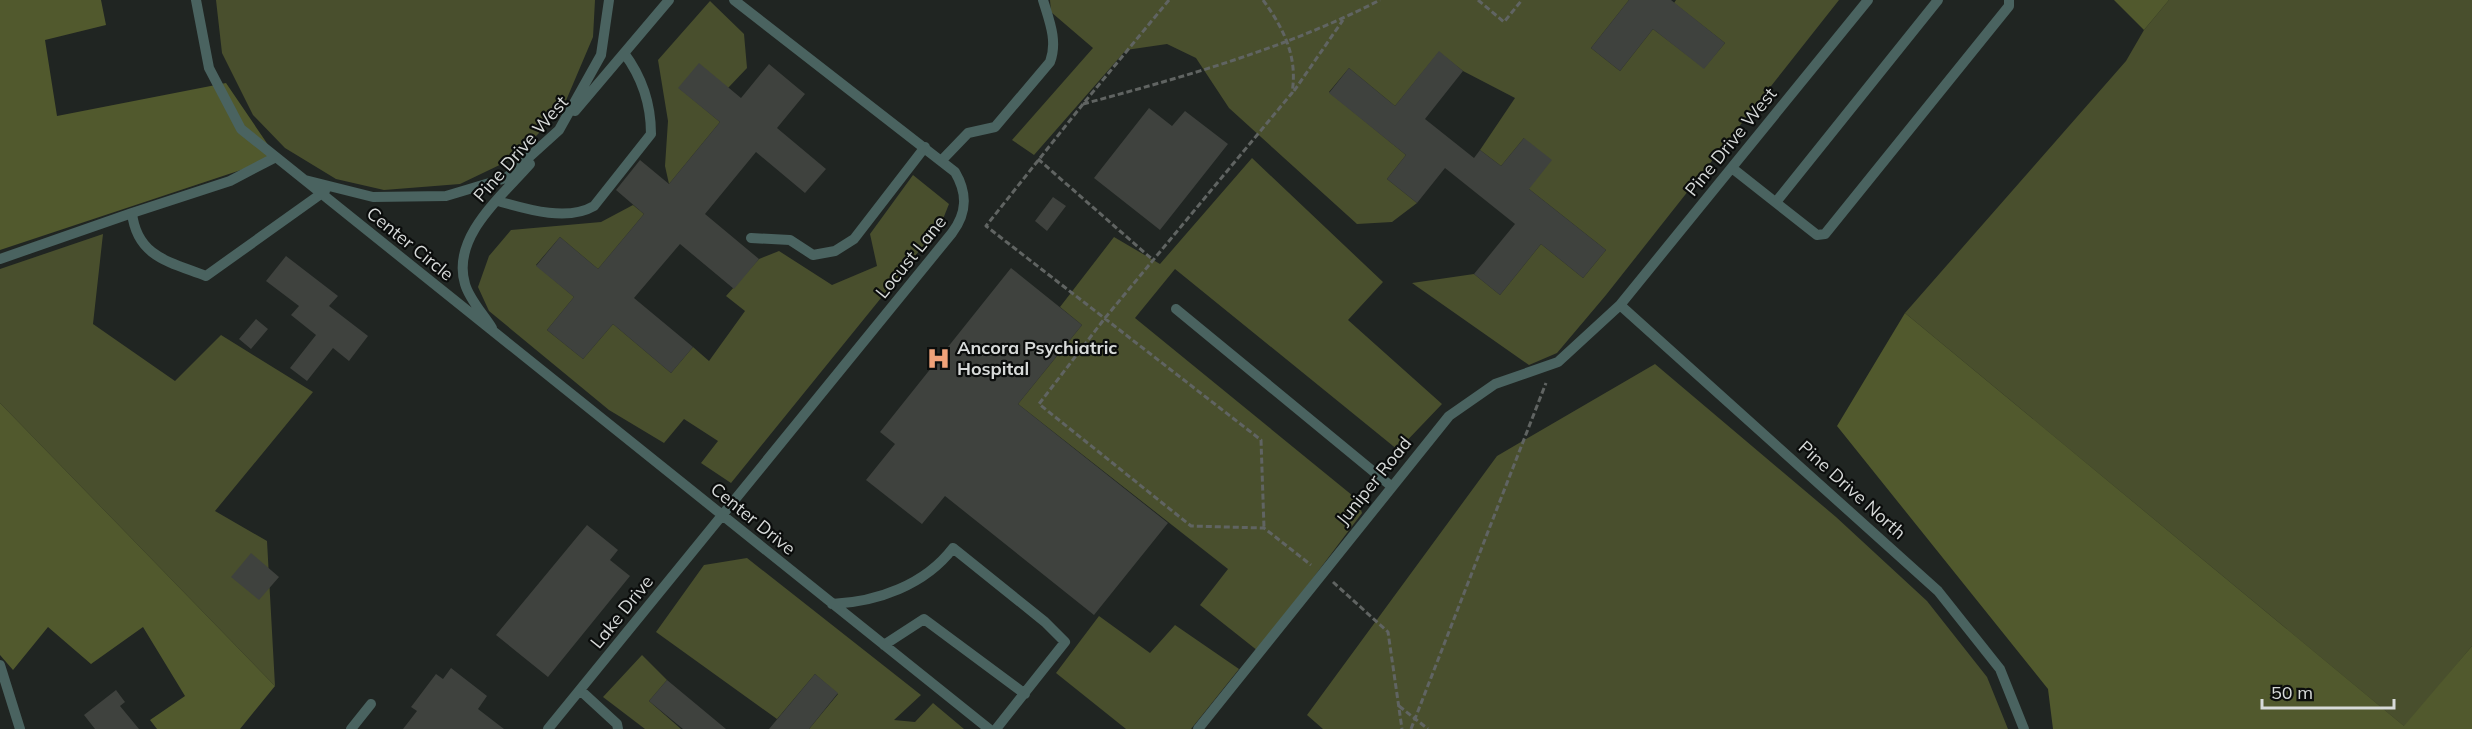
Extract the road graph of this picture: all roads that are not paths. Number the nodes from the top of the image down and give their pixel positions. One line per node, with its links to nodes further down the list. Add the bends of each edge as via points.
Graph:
1 (196, 0): 12 (lane, Center Circle, via 209,68 241,129)
2 (609, 0): 10 (lane, Center Circle, via 601,55)
3 (669, 0): 9 (lane, Pine Drive West)
4 (735, 0): 11 (lane, Locust Lane)
5 (1043, 0): 13 (lane, via 1053,33 1050,62 995,127 968,133)
6 (1868, 0): 14 (lane, Pine Drive West)
7 (1938, 0): 17 (lane)
8 (2009, 0): 17 (lane, via 2009,6 1825,234 1818,235)
9 (624, 53): 10 (lane, Pine Drive West); 16 (lane, via 639,74 651,134 594,206 568,213 526,209)
10 (559, 130): 15 (lane, Center Circle, via 506,178 446,196 373,197); 16 (lane, Pine Drive West)
11 (925, 147): 13 (lane, Locust Lane); 19 (lane, via 854,239 835,251 813,255 790,240)
12 (276, 158): 15 (lane, Center Circle, via 302,179); 18 (lane, via 230,181)
13 (942, 160): 27 (lane, Locust Lane, via 955,172 963,189 965,206 961,221)
14 (1732, 168): 17 (lane); 23 (lane, Pine Drive West)
15 (325, 190): 18 (lane, via 206,276 152,254 137,236); 22 (lane, Center Circle)
16 (498, 201): 21 (lane, Pine Drive West, via 477,225 462,260)
17 (1776, 202)
18 (132, 213): 20 (lane)
19 (751, 238)
20 (0, 259)
21 (465, 286): 22 (lane); 25 (lane)
22 (446, 295): 25 (lane, Center Circle)
23 (1620, 305): 26 (lane, Juniper Road, via 1558,362 1496,384 1449,416); 41 (lane, Pine Drive North, via 1938,591 2000,669)
24 (1176, 309): 26 (lane)
25 (497, 335): 27 (lane, Center Drive)
26 (1390, 486): 40 (lane, Juniper Road)
27 (723, 516): 28 (lane, Center Drive); 31 (lane, Lake Drive)
28 (832, 604): 29 (lane, Center Drive); 32 (lane, via 860,603 886,595 942,561 953,548 1046,622 1065,642)
29 (884, 645): 32 (lane, via 924,619); 38 (lane, Center Drive)
30 (0, 665): 34 (lane)
31 (580, 690): 36 (lane, Lake Drive); 37 (lane)
32 (1025, 694): 39 (lane)
33 (371, 704): 35 (lane)
34 (20, 729)
35 (351, 729)
36 (548, 729)
37 (618, 729)
38 (988, 729)
39 (996, 729)
40 (1198, 729)
41 (2024, 729)

